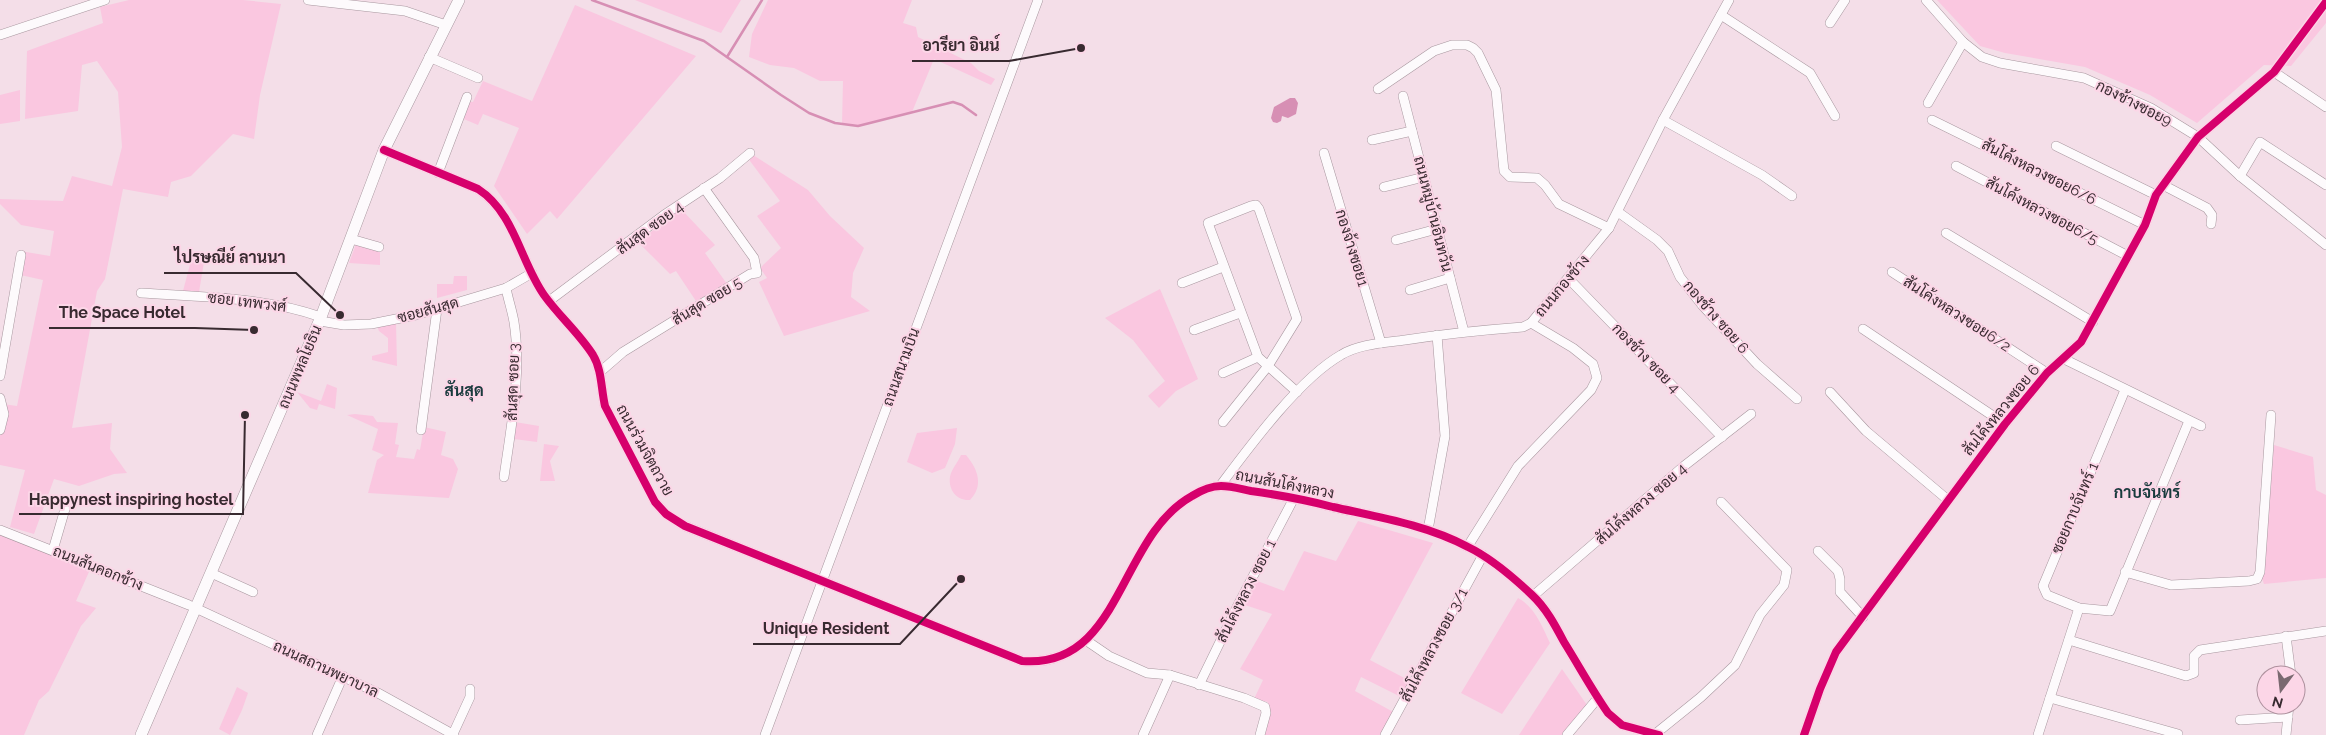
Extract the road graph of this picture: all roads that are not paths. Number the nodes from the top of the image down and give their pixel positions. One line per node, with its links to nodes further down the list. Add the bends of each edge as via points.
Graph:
1 (105, 0): 12 (street)
2 (308, 0): 11 (street, via 406,11)
3 (459, 0): 11 (main road, ถนนพหลโยธิน)
4 (1038, 0): 109 (street, ถนนสนามบิน)
5 (1729, 0): 9 (street, ถนนกองช้าง)
6 (1845, 0): 10 (street)
7 (1926, 0): 13 (street, กองช้างซอย9)
8 (2326, 2): 15 (street, สันโค้งหลวงซอย 6)
9 (1720, 15): 22 (street, via 1810,73); 23 (street, ถนนกองช้าง)
10 (1830, 23)
11 (446, 25): 14 (main road, ถนนพหลโยธิน)
12 (0, 35)
13 (1963, 42): 20 (street); 26 (street, กองช้างซอย9, via 1982,56 2000,63 2084,78 2151,108)
14 (429, 57): 16 (street); 29 (main road, ถนนพหลโยธิน)
15 (2274, 72): 21 (street); 26 (street, สันโค้งหลวงซอย 6)
16 (478, 78)
17 (1378, 88): 45 (street, via 1434,50 1452,45 1473,48 1496,90 1504,171 1510,177 1537,178 1559,204)
18 (1403, 96): 25 (street, ถนนหมู่บ้านอินทวัน)
19 (467, 97): 33 (street)
20 (1928, 103)
21 (2326, 107)
22 (1834, 116)
23 (1663, 120): 41 (street, via 1762,175); 42 (street, ถนนกองช้าง)
24 (1932, 120): 44 (street, สันโค้งหลวงซอย6/6)
25 (1412, 130): 27 (street); 35 (street, ถนนหมู่บ้านอินทวัน)
26 (2198, 137): 34 (street, กองช้างซอย9); 36 (street, สันโค้งหลวงซอย 6)
27 (1372, 140)
28 (2056, 146): 40 (street)
29 (384, 150): 33 (street, ถนนร่วมจิตถวาย); 48 (main road, ถนนพหลโยธิน)
30 (750, 153): 39 (street, สันสุด ซอย 4)
31 (1324, 153): 73 (street, กองจ้างซอย1)
32 (1956, 166): 53 (street, สันโค้งหลวงซอย6/5)
33 (438, 172): 55 (street, ถนนร่วมจิตถวาย, via 492,198 504,214)
34 (2240, 176): 37 (street, via 2260,142); 50 (street, กองช้างซอย9)
35 (1424, 177): 38 (street); 46 (street, ถนนหมู่บ้านอินทวัน)
36 (2163, 185): 40 (street, สันโค้งหลวงซอย 6); 43 (street, via 2207,208 2212,215)
37 (2326, 185)
38 (1384, 187)
39 (704, 188): 63 (street, สันสุด ซอย 4); 77 (street, สันสุด ซอย 5, via 754,258 757,273 750,274 623,352)
40 (2156, 195): 44 (street, สันโค้งหลวงซอย 6)
41 (1792, 196)
42 (1618, 212): 45 (street, ถนนกองช้าง); 85 (street, กองช้าง ซอย 6, via 1668,251 1680,277 1702,305 1757,364)
43 (2211, 224)
44 (2145, 225): 53 (street, สันโค้งหลวงซอย 6)
45 (1609, 228): 58 (street, ถนนกองช้าง)
46 (1437, 229): 49 (street); 57 (street, ถนนหมู่บ้านอินทวัน)
47 (1946, 233): 67 (street)
48 (351, 239): 51 (street); 66 (main road, ถนนพหลโยธิน)
49 (1396, 240)
50 (2325, 242)
51 (379, 247)
52 (21, 255): 80 (street)
53 (2128, 256): 67 (street, สันโค้งหลวงซอย 6)
54 (1223, 267): 59 (street); 65 (street); 76 (street, via 1208,223 1256,205 1297,319)
55 (532, 272): 60 (street, ซอยสันสุด); 63 (street, ถนนร่วมจิตถวาย)
56 (1892, 272): 79 (street, สันโค้งหลวงซอย6/2)
57 (1450, 278): 61 (street); 71 (street, ถนนหมู่บ้านอินทวัน)
58 (1569, 280): 68 (street, ถนนกองช้าง); 94 (street, กองช้าง ซอย 4)
59 (1182, 283)
60 (506, 288): 64 (street, ซอยสันสุด); 95 (street, สันสุด ซอย 3, via 516,346 514,403)
61 (1410, 290)
62 (141, 293): 66 (street, ซอย เทพวงศ์, via 223,297 292,307)
63 (549, 301): 77 (street, ถนนร่วมจิตถวาย, via 593,355)
64 (437, 309): 66 (street, ซอยสันสุด, via 371,324 344,324); 93 (street)
65 (1240, 314): 70 (street); 74 (street)
66 (320, 319): 108 (main road, ถนนพหลโยธิน)
67 (2093, 322): 75 (street, สันโค้งหลวงซอย 6, via 2081,342)
68 (1531, 323): 71 (street, ถนนกองช้าง, via 1522,327); 103 (street, via 1593,364 1597,378 1591,390 1518,466)
69 (1863, 328): 90 (street)
70 (1194, 330)
71 (1464, 332): 72 (street, ถนนกองช้าง)
72 (1437, 335): 73 (street, ถนนกองช้าง); 102 (street, via 1445,436)
73 (1381, 343): 82 (street, ถนนกองช้าง, via 1341,355)
74 (1258, 357): 76 (street); 78 (street)
75 (2064, 359): 79 (street, สันโค้งหลวงซอย 6); 81 (street)
76 (1268, 366): 82 (street); 89 (street)
77 (600, 372): 109 (street, ถนนร่วมจิตถวาย, via 605,406 614,428 655,502 666,514 685,526)
78 (1223, 373)
79 (2047, 373): 90 (street, สันโค้งหลวงซอย 6)
80 (0, 376)
81 (2125, 390): 88 (street); 113 (street, ซอยกาบจันทร์ 1, via 2043,586 2047,595)
82 (1297, 392): 96 (street, ถนนกองช้าง)
83 (1830, 392): 98 (street, via 1866,431)
84 (0, 398): 92 (street, via 4,414)
85 (1797, 399)
86 (1751, 414): 94 (street, สันโค้งหลวง ซอย 4)
87 (2271, 415): 107 (street, via 2257,579 2171,585)
88 (2189, 421): 91 (street); 107 (street)
89 (1223, 422)
90 (2005, 424): 98 (street, สันโค้งหลวงซอย 6)
91 (2202, 426)
92 (0, 430)
93 (421, 430)
94 (1722, 437): 111 (street, สันโค้งหลวง ซอย 4)
95 (504, 477)
96 (1220, 486): 97 (street, ถนนสันโค้งหลวง); 118 (street, ถนนสันโค้งหลวง, via 1192,496 1168,514 1151,534)
97 (1294, 498): 102 (street, ถนนสันโค้งหลวง); 122 (street, สันโค้งหลวง ซอย 1)
98 (1948, 500): 114 (street, สันโค้งหลวงซอย 6)
99 (1721, 502): 138 (street, via 1787,570 1784,585 1760,614 1735,665)
100 (65, 509): 104 (street)
101 (0, 530): 104 (street, ถนนสันคอกช้าง)
102 (1428, 530): 103 (street, ถนนสันโค้งหลวง)
103 (1468, 546): 106 (street, ถนนสันโค้งหลวง)
104 (53, 550): 112 (street, ถนนสันคอกช้าง)
105 (1818, 551): 114 (street, via 1838,571 1840,592)
106 (1483, 555): 111 (street, ถนนสันโค้งหลวง); 136 (street, สันโค้งหลวงซอย 3/1)
107 (2125, 572): 113 (street, ซอยกาบจันทร์ 1, via 2110,611)
108 (211, 573): 110 (street); 112 (main road, ถนนพหลโยธิน)
109 (821, 582): 118 (street, ถนนสันโค้งหลวง, via 1022,661 1053,659); 133 (street, ถนนสนามบิน)
110 (253, 592)
111 (1533, 596): 124 (street, ถนนสันโค้งหลวง, via 1547,613)
112 (196, 608): 121 (street, ถนนสถานพยาบาล); 130 (main road, ถนนพหลโยธิน)
113 (2079, 608): 117 (street)
114 (1862, 617): 139 (street, สันโค้งหลวงซอย 6, via 1836,652)
115 (2326, 631): 116 (street)
116 (2286, 636): 117 (street, via 2200,650 2194,656 2194,673 2186,676); 119 (street)
117 (2069, 640): 125 (street)
118 (1087, 641): 120 (street, via 1147,673)
119 (2290, 665)
120 (1170, 675): 122 (street); 134 (street)
121 (343, 676): 128 (street, ถนนสถานพยาบาล, via 378,693); 131 (street)
122 (1200, 685): 135 (street, via 1265,707)
123 (470, 689): 132 (street, via 470,697)
124 (1598, 698): 137 (street); 138 (street, ถนนสันโค้งหลวง, via 1622,725)
125 (2050, 698): 129 (street); 140 (street)
126 (2288, 717): 127 (street); 141 (street)
127 (2240, 720)
128 (439, 731): 132 (street, ถนนสถานพยาบาล)
129 (2178, 734)
130 (141, 735)
131 (317, 735)
132 (454, 735)
133 (764, 735)
134 (1143, 735)
135 (1260, 735)
136 (1385, 735)
137 (1567, 735)
138 (1656, 735)
139 (1804, 735)
140 (2038, 735)
141 (2286, 735)

